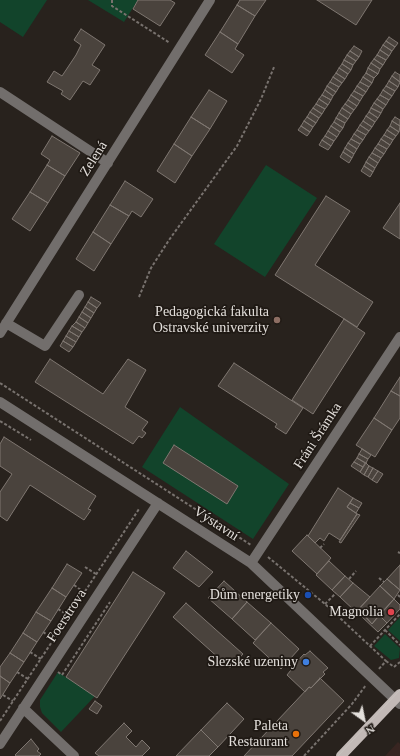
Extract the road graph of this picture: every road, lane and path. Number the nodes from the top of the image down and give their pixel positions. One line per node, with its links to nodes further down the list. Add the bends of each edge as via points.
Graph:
1 (112, 0): 3 (path, via 112,6)
2 (210, 0): 6 (street, Zelená)
3 (172, 44)
4 (274, 67): 8 (path, via 237,146 169,240 151,268)
5 (0, 92): 6 (street)
6 (108, 163): 9 (street, Zelená)
7 (79, 295): 9 (street, via 45,346)
8 (139, 297)
9 (6, 323): 10 (street, Zelená)
10 (0, 333)
11 (400, 337): 20 (street, Fráni Šrámka)
12 (0, 383): 20 (path)
13 (0, 402): 16 (street, Výstavní)
14 (0, 421): 15 (path)
15 (31, 440)
16 (158, 503): 21 (street, Výstavní); 27 (street, Foerstrova)
17 (139, 509): 24 (path)
18 (324, 544): 19 (path)
19 (320, 548)
20 (260, 550): 21 (street, Fráni Šrámka)
21 (251, 563): 54 (street, Výstavní)
22 (85, 567): 24 (path)
23 (356, 571): 26 (path)
24 (96, 574): 27 (path); 30 (path)
25 (379, 578): 28 (path)
26 (349, 579)
27 (106, 581): 32 (street, Foerstrova)
28 (384, 582)
29 (74, 585): 30 (path)
30 (84, 592): 32 (path); 37 (path)
31 (336, 593): 34 (path)
32 (95, 599): 38 (street, Foerstrova)
33 (110, 602): 49 (path, via 62,675)
34 (325, 604)
35 (58, 609): 37 (path)
36 (400, 614): 39 (path)
37 (69, 616): 38 (path); 41 (path)
38 (79, 623): 43 (street, Foerstrova)
39 (385, 630): 42 (path); 44 (path)
40 (44, 632): 41 (path)
41 (54, 639): 43 (path); 46 (path)
42 (400, 645)
43 (64, 646): 49 (street, Foerstrova)
44 (370, 646)
45 (30, 652): 46 (path)
46 (40, 659): 49 (path); 51 (path)
47 (386, 661): 48 (path, via 394,667)
48 (400, 662)
49 (51, 666): 52 (street, Foerstrova)
50 (17, 672): 51 (path)
51 (27, 679): 52 (path); 55 (path)
52 (38, 686): 56 (street, Foerstrova)
53 (3, 695): 55 (path)
54 (398, 699): 60 (main road)
55 (13, 701): 57 (path)
56 (24, 708): 58 (street, Foerstrova); 59 (street)
57 (0, 720)
58 (0, 744)
59 (74, 756)
60 (341, 756)

